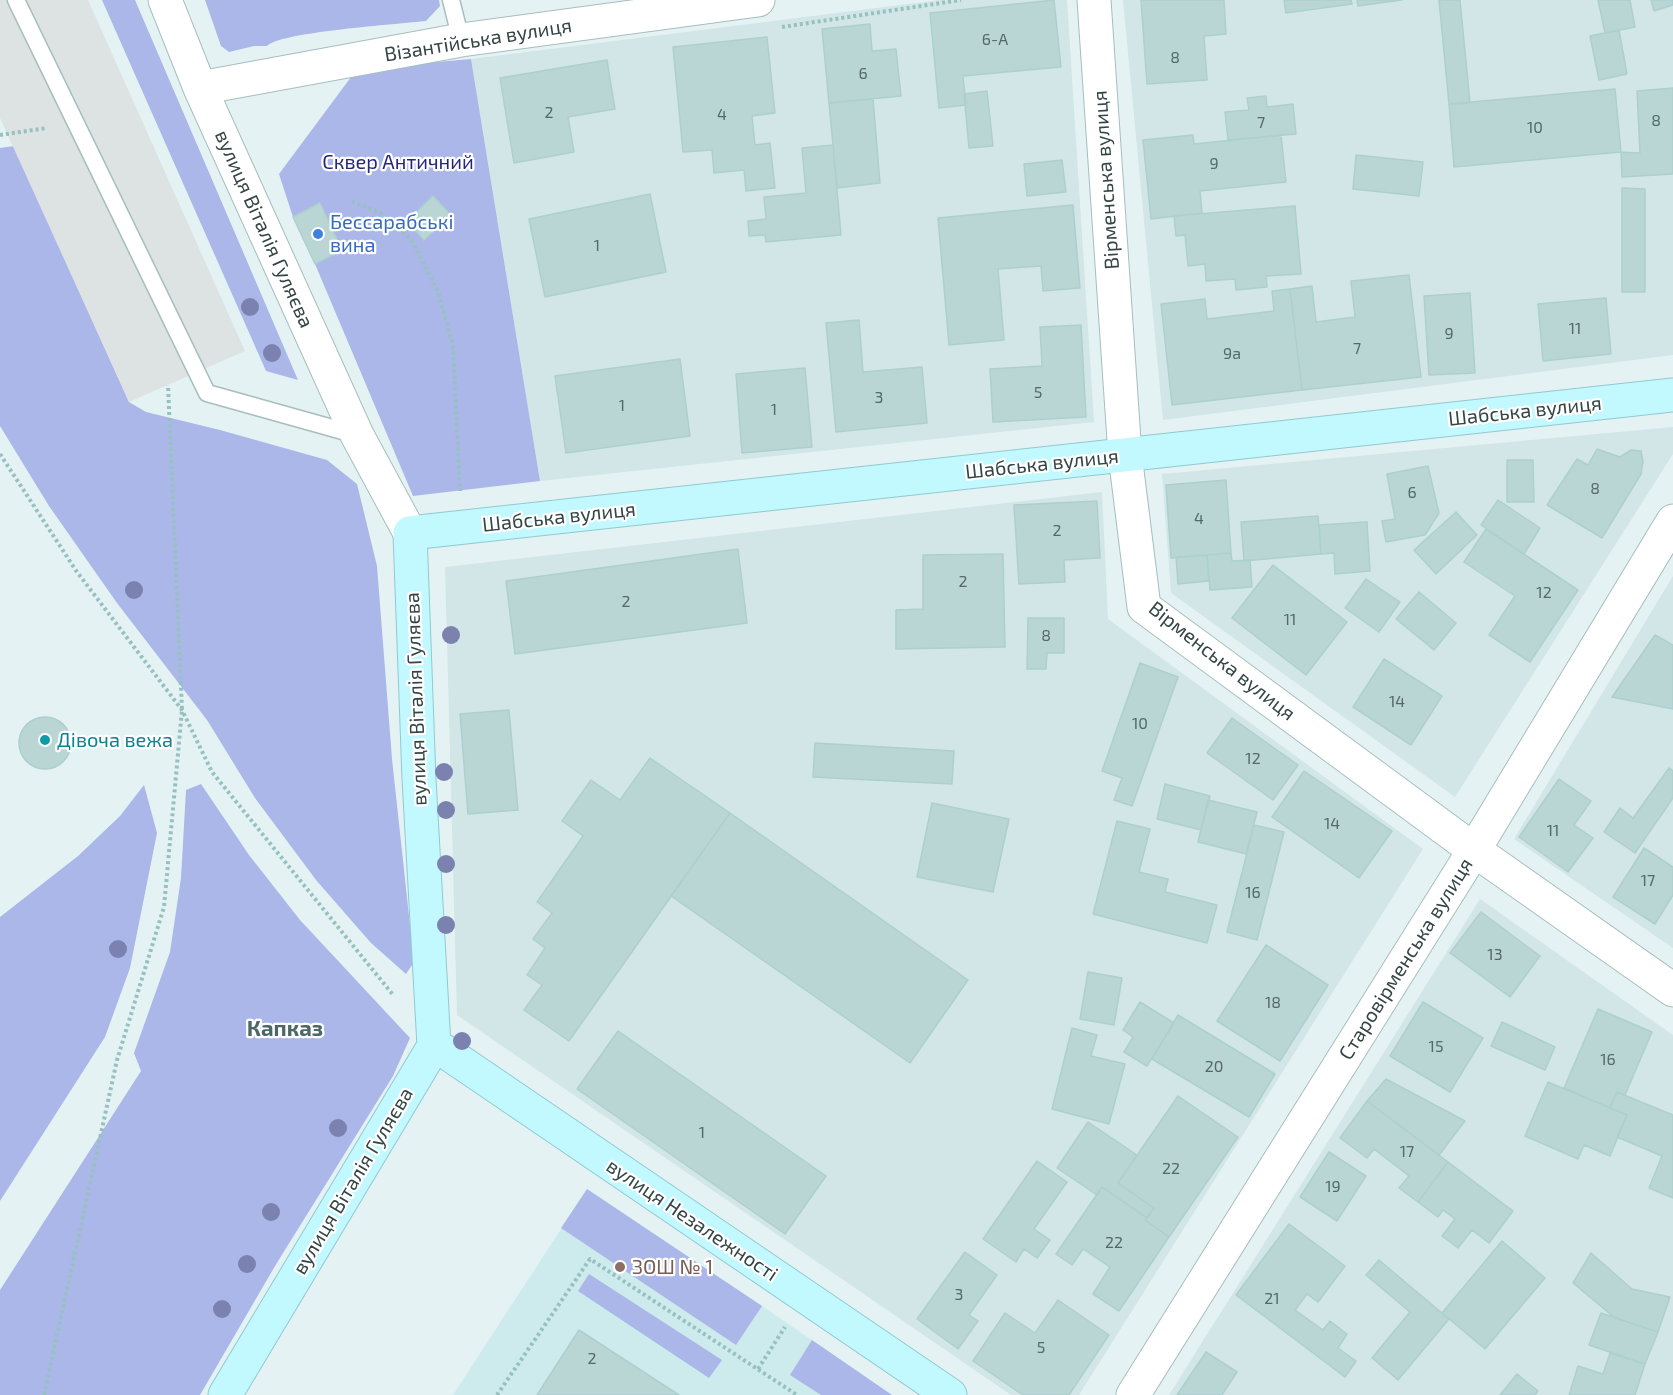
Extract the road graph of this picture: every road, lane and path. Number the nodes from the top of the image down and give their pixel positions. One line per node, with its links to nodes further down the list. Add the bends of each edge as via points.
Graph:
1 (16, 0): 8 (lane)
2 (165, 0): 7 (street, вулиця Віталія Гуляєва)
3 (451, 0): 6 (lane)
4 (758, 0): 6 (street, Візантійська вулиця)
5 (1094, 0): 15 (street, Вірменська вулиця)
6 (461, 40): 7 (street, Візантійська вулиця)
7 (200, 88): 13 (street, вулиця Віталія Гуляєва)
8 (76, 124): 9 (path); 13 (lane, via 207,393)
9 (0, 134)
10 (352, 201): 16 (path, via 380,213 411,239 438,292 453,345)
11 (168, 385): 19 (path)
12 (1673, 395): 15 (main road, Шабська вулиця)
13 (357, 435): 18 (street, вулиця Віталія Гуляєва)
14 (0, 454): 19 (path, via 77,572)
15 (1125, 455): 18 (main road, Шабська вулиця); 20 (street, Вірменська вулиця, via 1144,606)
16 (460, 493)
17 (1673, 521): 20 (street, Старовірменська вулиця)
18 (410, 533): 23 (main road, вулиця Віталія Гуляєва)
19 (182, 710): 22 (path, via 212,772); 26 (path, via 164,907 117,1060)
20 (1474, 850): 21 (street, Вірменська вулиця); 31 (street, Старовірменська вулиця)
21 (1673, 990)
22 (397, 1000)
23 (434, 1046): 27 (main road, вулиця Віталія Гуляєва); 30 (main road, вулиця Незалежності)
24 (787, 1323): 25 (path)
25 (758, 1369): 28 (path, via 590,1259); 29 (path)
26 (44, 1395)
27 (225, 1395)
28 (497, 1395)
29 (797, 1395)
30 (950, 1395)
31 (1133, 1395)

